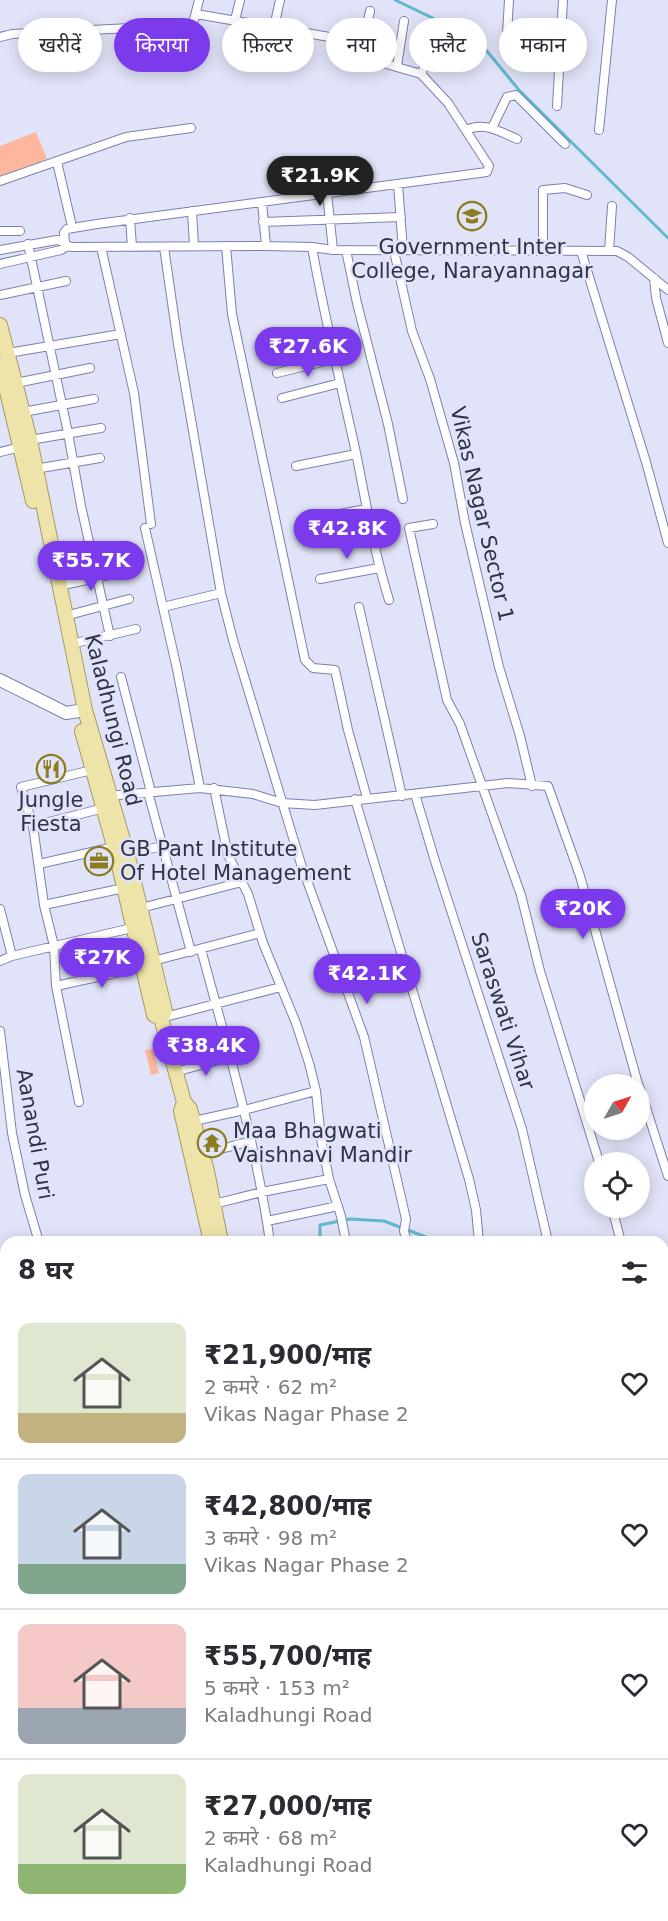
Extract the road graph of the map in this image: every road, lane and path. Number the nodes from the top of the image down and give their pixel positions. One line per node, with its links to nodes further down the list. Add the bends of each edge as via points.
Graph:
1 (199, 0): 8 (street)
2 (240, 0): 10 (street)
3 (280, 0): 11 (street)
4 (509, 0): 13 (street)
5 (563, 0): 18 (street)
6 (612, 0): 22 (street)
7 (370, 11): 12 (street)
8 (196, 14): 9 (street); 15 (street, via 188,35 150,27)
9 (222, 18)
10 (236, 18)
11 (276, 18)
12 (369, 18)
13 (508, 18)
14 (404, 21): 16 (street)
15 (0, 37)
16 (397, 66): 17 (street)
17 (421, 74): 21 (street)
18 (558, 106)
19 (191, 128): 25 (street, via 126,137)
20 (492, 128): 21 (street); 23 (street); 24 (street, via 507,97 516,95)
21 (466, 130): 27 (street, via 489,166 486,172)
22 (599, 130)
23 (517, 139)
24 (565, 144)
25 (57, 162): 26 (street); 36 (street)
26 (0, 182)
27 (398, 184): 28 (street); 33 (street, Vikas Nagar Sector 1)
28 (327, 193): 30 (street); 35 (street)
29 (587, 195): 53 (street, via 565,189 543,190)
30 (262, 202): 32 (street); 37 (street)
31 (612, 206): 55 (street)
32 (192, 211): 34 (street); 42 (street)
33 (401, 217): 35 (street); 52 (street, Vikas Nagar Sector 1)
34 (130, 218): 41 (street, via 67,230); 46 (street)
35 (330, 219): 37 (street); 50 (street)
36 (71, 222)
37 (263, 222): 44 (street)
38 (0, 231): 39 (street)
39 (20, 231)
40 (28, 244): 41 (street, via 52,240); 49 (street); 56 (street)
41 (66, 244): 45 (street); 56 (street, via 61,250)
42 (194, 246): 43 (street); 47 (street)
43 (226, 246): 44 (street); 120 (street, via 232,314 305,660 313,668 335,670)
44 (266, 246): 48 (street)
45 (101, 247): 46 (street); 64 (street)
46 (132, 247): 47 (street)
47 (164, 247): 99 (street)
48 (312, 247): 50 (street); 68 (street)
49 (0, 250)
50 (333, 250): 51 (street)
51 (346, 250): 52 (street); 87 (street)
52 (398, 250): 53 (street); 114 (street, Vikas Nagar Sector 1, via 412,331 454,463 499,667)
53 (543, 251): 54 (street)
54 (580, 251): 55 (street); 91 (street)
55 (609, 251): 58 (street, via 628,257)
56 (30, 257): 57 (street); 60 (street)
57 (0, 264)
58 (654, 278): 61 (street); 65 (street)
59 (66, 281): 60 (street)
60 (36, 287): 62 (street); 66 (street)
61 (668, 290)
62 (0, 295)
63 (0, 325): 67 (main road, Kaladhungi Road)
64 (121, 334): 66 (street); 103 (street, via 134,393 148,526)
65 (668, 344)
66 (49, 346): 67 (street); 71 (street)
67 (4, 358): 72 (main road, Kaladhungi Road); 80 (main road, Kaladhungi Road)
68 (334, 359): 70 (street); 73 (street)
69 (90, 368): 71 (street)
70 (277, 373)
71 (55, 375): 72 (street); 76 (street)
72 (16, 383): 77 (main road, Kaladhungi Road)
73 (340, 384): 74 (street); 82 (street)
74 (282, 398)
75 (94, 399): 76 (street)
76 (62, 404): 77 (street); 79 (street)
77 (23, 412): 80 (main road, Kaladhungi Road)
78 (101, 428): 79 (street)
79 (68, 433): 80 (street); 84 (street)
80 (25, 444): 81 (street); 86 (main road, Kaladhungi Road); 92 (main road, Kaladhungi Road)
81 (0, 452)
82 (356, 454): 85 (street); 88 (street)
83 (100, 458): 84 (street)
84 (73, 462): 86 (street); 93 (street)
85 (296, 465)
86 (35, 469): 92 (main road, Kaladhungi Road)
87 (403, 499)
88 (366, 509): 89 (street); 94 (street)
89 (307, 520)
90 (433, 524): 113 (street, via 409,528 447,700 460,724)
91 (668, 543)
92 (48, 548): 93 (street); 98 (main road, Kaladhungi Road); 108 (main road, Kaladhungi Road)
93 (90, 548): 96 (street)
94 (379, 568): 97 (street); 101 (street)
95 (118, 573): 96 (street)
96 (96, 578): 98 (street); 102 (street)
97 (320, 579)
98 (59, 586): 105 (main road, Kaladhungi Road)
99 (221, 593): 103 (street); 123 (street)
100 (129, 599): 102 (street)
101 (389, 600)
102 (102, 606): 105 (street); 107 (street)
103 (163, 607): 115 (street)
104 (359, 607): 119 (street)
105 (65, 616): 108 (main road, Kaladhungi Road)
106 (136, 629): 107 (street)
107 (110, 636): 108 (street)
108 (67, 645): 111 (main road, Kaladhungi Road)
109 (120, 677): 117 (street)
110 (0, 680): 111 (main road, via 66,713)
111 (81, 711): 112 (main road, Kaladhungi Road); 122 (main road, Kaladhungi Road)
112 (92, 770): 122 (main road, Kaladhungi Road); 124 (street, via 21,787)
113 (481, 785): 114 (street); 118 (street); 158 (street, via 521,895 540,971)
114 (532, 786): 150 (street, via 548,786 580,876)
115 (200, 788): 116 (street); 117 (street)
116 (214, 788): 123 (street); 129 (street, via 228,855)
117 (150, 792): 122 (street); 125 (street)
118 (416, 794): 119 (street); 175 (street, Saraswati Vihar, via 522,1129)
119 (402, 796): 120 (street)
120 (367, 798): 121 (street)
121 (355, 800): 123 (street, via 315,805); 174 (street, via 470,1179)
122 (105, 801): 124 (street); 126 (main road, Kaladhungi Road); 127 (main road, Kaladhungi Road)
123 (282, 803): 173 (street, via 364,1037 406,1219)
124 (33, 826): 128 (street)
125 (163, 846): 127 (street); 131 (street)
126 (114, 847): 128 (street); 130 (main road, Kaladhungi Road)
127 (128, 854): 133 (main road, Kaladhungi Road)
128 (39, 864): 132 (street)
129 (242, 882): 131 (street); 136 (street)
130 (124, 888): 132 (street); 135 (main road, Kaladhungi Road)
131 (177, 898): 133 (street); 139 (street)
132 (44, 905): 137 (street)
133 (141, 908): 135 (main road, Kaladhungi Road)
134 (0, 909): 140 (street)
135 (139, 926): 137 (street); 142 (main road, Kaladhungi Road)
136 (260, 933): 138 (street); 144 (street)
137 (54, 946): 140 (street); 143 (street)
138 (201, 950): 139 (street); 145 (street)
139 (191, 952): 142 (street)
140 (12, 956): 141 (street)
141 (0, 961)
142 (148, 964): 143 (street); 146 (main road, Kaladhungi Road, via 153,1015)
143 (56, 986): 152 (street)
144 (281, 987): 145 (street); 151 (street, via 297,1023)
145 (216, 1004): 146 (street); 148 (street)
146 (161, 1018): 149 (main road, Kaladhungi Road)
147 (0, 1031): 168 (street, Aanandi Puri, via 12,1133)
148 (230, 1057): 149 (street); 154 (street)
149 (175, 1072): 153 (main road, Kaladhungi Road)
150 (636, 1074)
151 (316, 1090): 154 (street); 162 (street)
152 (79, 1102)
153 (184, 1102): 156 (main road, Kaladhungi Road); 160 (main road, Kaladhungi Road, via 181,1111)
154 (244, 1110): 156 (street); 157 (street)
155 (650, 1120): 161 (street)
156 (194, 1121): 159 (main road, Kaladhungi Road)
157 (251, 1141): 159 (street); 163 (street)
158 (596, 1152)
159 (202, 1154): 160 (main road, Kaladhungi Road)
160 (202, 1173): 164 (main road, Kaladhungi Road); 169 (main road, Kaladhungi Road)
161 (668, 1176)
162 (329, 1179): 163 (street); 165 (street)
163 (262, 1192): 164 (street); 167 (street)
164 (214, 1204): 170 (main road, Kaladhungi Road)
165 (338, 1206): 167 (street); 172 (street)
166 (615, 1218): 176 (street)
167 (267, 1221): 171 (street)
168 (37, 1236)
169 (210, 1236)
170 (221, 1236)
171 (269, 1236)
172 (345, 1236)
173 (405, 1236)
174 (478, 1236)
175 (547, 1236)
176 (619, 1236)

